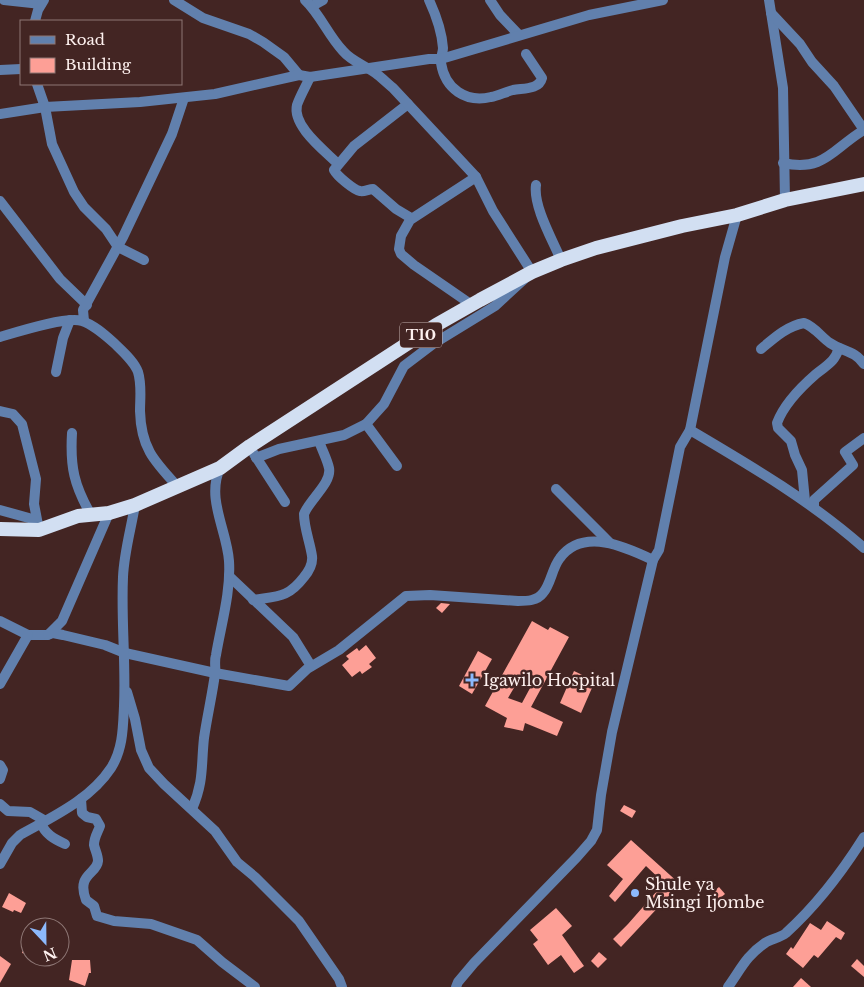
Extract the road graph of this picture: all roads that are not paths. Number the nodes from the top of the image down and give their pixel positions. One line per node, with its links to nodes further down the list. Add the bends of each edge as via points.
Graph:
1 (4, 0): 8 (street)
2 (174, 0): 18 (street, via 203,18 263,42 284,57)
3 (323, 0): 9 (street)
4 (429, 0): 14 (street, via 441,39)
5 (490, 0): 12 (street)
6 (663, 0): 12 (street, via 590,14)
7 (769, 0): 10 (street)
8 (43, 2): 11 (street)
9 (308, 3): 16 (street, via 344,52)
10 (771, 13): 25 (street, via 834,86); 26 (street, via 783,88)
11 (35, 20)
12 (519, 35): 14 (street)
13 (526, 54): 14 (street, via 542,76 541,82 533,87 484,98 465,97 457,92 446,76)
14 (441, 59): 16 (street)
15 (20, 69): 17 (street)
16 (369, 69): 19 (street); 22 (street)
17 (0, 70)
18 (299, 75): 19 (street); 21 (street)
19 (310, 77): 27 (street, via 297,105 297,118 302,129)
20 (37, 85): 23 (street)
21 (184, 98): 23 (street); 35 (street, via 172,134)
22 (408, 104): 27 (street, via 354,146); 28 (street)
23 (45, 107): 24 (street); 35 (street, via 52,144 70,186)
24 (0, 114)
25 (864, 130): 26 (street, via 819,163 805,166)
26 (783, 163): 31 (street)
27 (338, 164): 34 (street, via 335,173 345,182 360,191 373,189)
28 (476, 177): 34 (street); 38 (street, via 493,212)
29 (864, 184): 31 (highway, T10)
30 (536, 185): 37 (street, via 537,204)
31 (785, 200): 33 (highway, T10)
32 (0, 201): 39 (street, via 60,279)
33 (737, 215): 37 (highway, T10, via 596,248); 50 (street, via 725,257)
34 (411, 218): 40 (street, via 400,240 400,253)
35 (118, 247): 36 (street); 39 (street)
36 (144, 260)
37 (562, 260): 38 (highway, T10)
38 (532, 272): 40 (highway, T10); 49 (street, via 494,306 411,360 401,370 384,404)
39 (87, 305): 42 (street, via 83,310)
40 (472, 306): 54 (highway, T10)
41 (70, 320): 42 (street); 43 (street); 47 (street)
42 (84, 321): 58 (street, via 120,349 136,368 144,442 153,459)
43 (0, 337)
44 (839, 348): 45 (street, via 804,323 787,330); 46 (street, via 854,353); 61 (street, via 833,361 801,388 777,421 778,428 791,441 802,470)
45 (761, 349)
46 (864, 364)
47 (56, 372)
48 (0, 411): 66 (street, via 13,414 22,424 36,479 34,504)
49 (366, 424): 53 (street, via 344,436); 56 (street)
50 (690, 430): 61 (street); 70 (street, via 680,447 659,550)
51 (72, 433): 65 (street, via 74,480)
52 (864, 438): 61 (street, via 845,452 853,465)
53 (319, 441): 55 (street, via 279,449); 72 (street, via 329,476 304,514 312,556 310,569 289,592)
54 (250, 446): 55 (street); 57 (highway, T10)
55 (256, 458): 60 (street)
56 (397, 466)
57 (220, 468): 58 (highway, T10); 71 (street, via 216,476 216,501 227,549)
58 (178, 487): 62 (highway, T10)
59 (556, 489): 68 (street)
60 (284, 502)
61 (809, 504): 69 (street)
62 (136, 505): 64 (highway, T10); 76 (street, via 123,575)
63 (0, 510): 66 (street)
64 (110, 513): 65 (highway, T10); 75 (street, via 62,621)
65 (91, 514): 66 (highway, T10)
66 (37, 525): 67 (highway, T10)
67 (0, 530)
68 (610, 543): 70 (street); 77 (street, via 588,542 564,554 553,569 544,593 531,600 406,596 339,650)
69 (864, 548)
70 (653, 560): 92 (street, via 612,732 596,830 591,841)
71 (229, 576): 72 (street); 78 (street)
72 (253, 600): 77 (street, via 293,637)
73 (0, 621): 74 (street)
74 (28, 635): 75 (street); 79 (street)
75 (47, 636): 76 (street, via 53,634 81,639)
76 (125, 653): 78 (street); 80 (street)
77 (311, 666): 78 (street, via 289,686)
78 (215, 673): 85 (street, via 204,737 201,786)
79 (0, 684)
80 (125, 689): 83 (street, via 120,751 111,769); 85 (street, via 149,768)
81 (0, 765): 82 (street, via 3,770)
82 (0, 779)
83 (81, 799): 86 (street); 90 (street, via 82,814 96,819 100,826 95,840 98,862 86,876 83,888 86,900 94,906 97,916 151,924 197,940)
84 (0, 804): 86 (street, via 8,811 30,812)
85 (192, 809): 91 (street, via 215,831 237,862 299,921 340,979)
86 (42, 821): 88 (street, via 47,834); 89 (street, via 16,839)
87 (864, 837): 93 (street, via 821,897 784,934 766,942 746,958)
88 (65, 844)
89 (0, 864)
90 (255, 987)
91 (342, 987)
92 (456, 987)
93 (728, 987)

